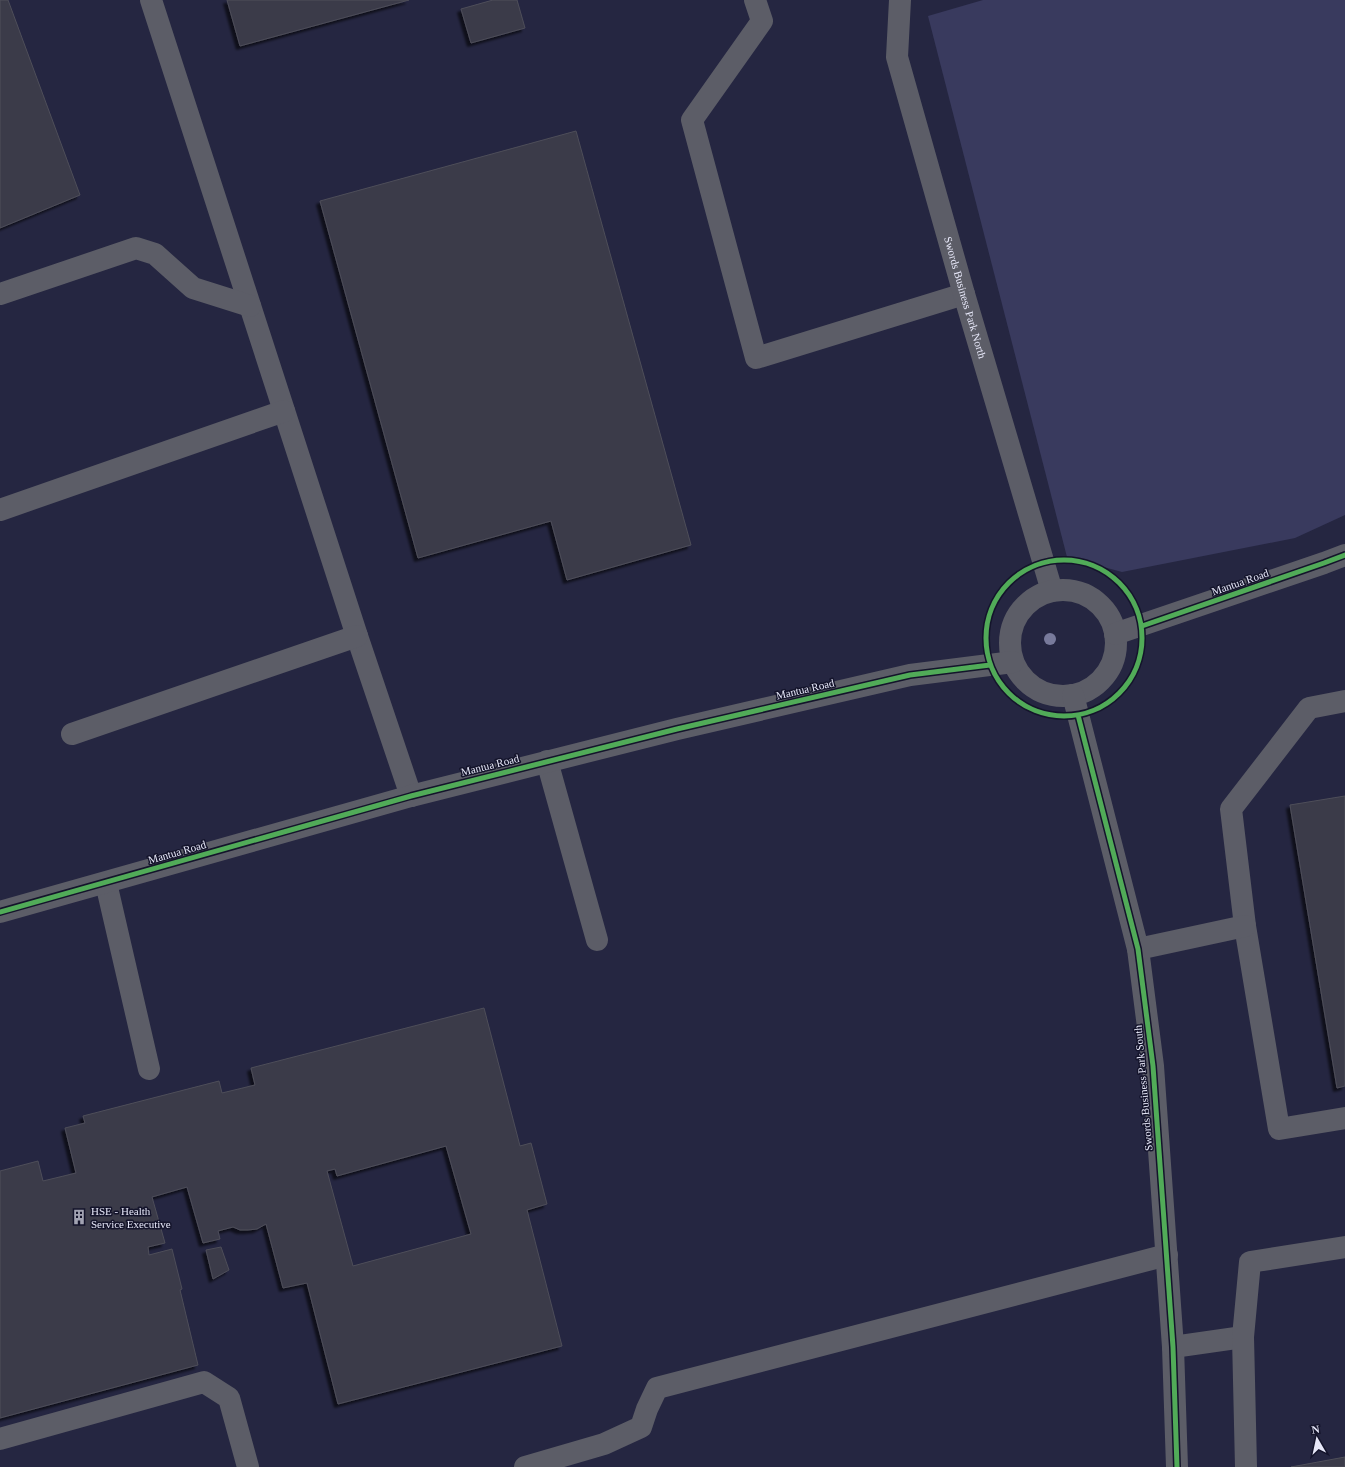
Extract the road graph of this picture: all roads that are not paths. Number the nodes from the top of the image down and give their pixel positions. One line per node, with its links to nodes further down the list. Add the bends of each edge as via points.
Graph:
1 (151, 0): 6 (street)
2 (755, 0): 5 (street, via 762,21 692,120 756,358)
3 (900, 0): 5 (street, Swords Business Park North, via 897,57)
4 (0, 294): 6 (street, via 136,248 155,254 193,288)
5 (964, 294): 10 (street, Swords Business Park North)
6 (250, 306): 7 (street)
7 (284, 411): 8 (street); 12 (street)
8 (0, 510)
9 (1345, 555): 11 (street, Mantua Road)
10 (1052, 591): 11 (street, via 1068,590 1083,594 1096,602 1107,613); 13 (street, via 1038,596 1025,605 1016,617 1010,639)
11 (1115, 634): 14 (street, via 1114,656 1108,670 1087,690)
12 (357, 636): 16 (street); 18 (street)
13 (1013, 662): 14 (street, via 1031,685 1058,696); 17 (street, Mantua Road, via 910,675)
14 (1073, 695): 23 (street, Swords Business Park South)
15 (1345, 701): 21 (street, via 1309,708 1231,809)
16 (72, 734)
17 (547, 761): 18 (street, Mantua Road); 22 (street)
18 (412, 796): 19 (street, Mantua Road)
19 (106, 883): 20 (street, Mantua Road); 24 (street)
20 (0, 912)
21 (1245, 926): 23 (street); 25 (street, via 1279,1129)
22 (597, 940)
23 (1138, 949): 27 (street, Swords Business Park South, via 1153,1066)
24 (149, 1068)
25 (1345, 1118)
26 (1345, 1247): 28 (street, via 1250,1262)
27 (1167, 1255): 29 (street, Swords Business Park South); 32 (street, via 657,1388 641,1427 604,1444)
28 (1243, 1337): 29 (street); 34 (street)
29 (1173, 1348): 33 (street, Swords Business Park South)
30 (0, 1439): 31 (street, via 204,1382 229,1398)
31 (248, 1467)
32 (525, 1467)
33 (1177, 1467)
34 (1246, 1467)

